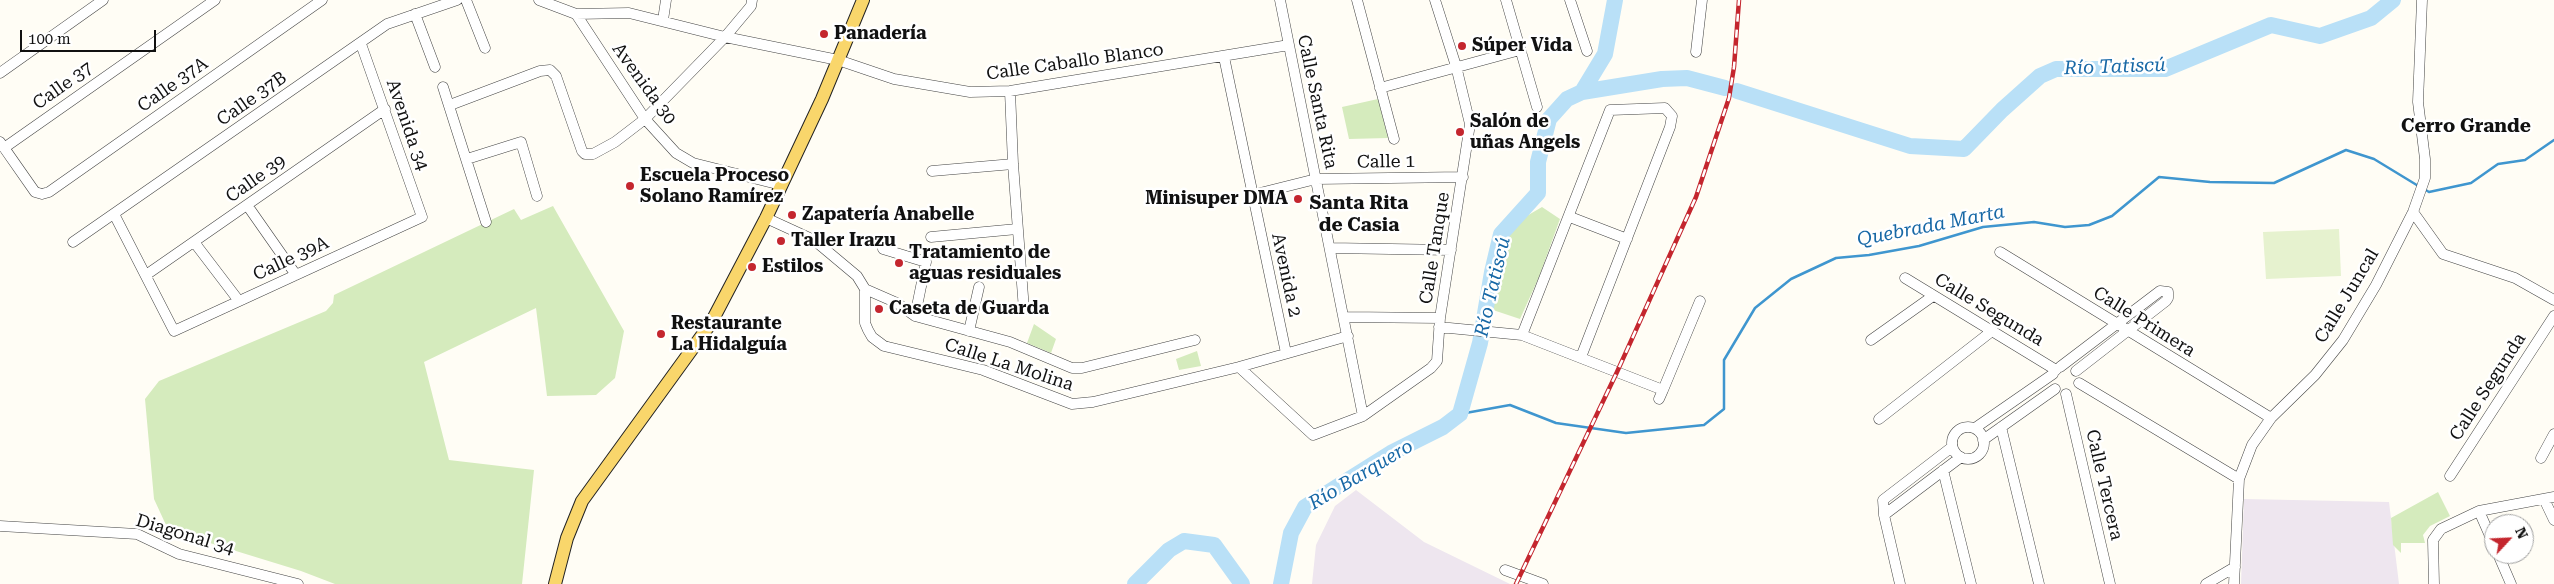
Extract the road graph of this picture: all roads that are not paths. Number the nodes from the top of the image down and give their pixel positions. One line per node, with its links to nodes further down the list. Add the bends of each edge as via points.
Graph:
1 (104, 0): 31 (street)
2 (214, 0): 40 (street, Calle 37)
3 (322, 0): 40 (street, Calle 37A, via 49,192 35,192)
4 (457, 0): 17 (street, Calle 37B)
5 (466, 0): 23 (street)
6 (666, 0): 19 (street)
7 (752, 0): 20 (street, via 751,6)
8 (863, 0): 28 (main road)
9 (1280, 0): 22 (street, Calle Santa Rita)
10 (1357, 0): 33 (street)
11 (1435, 0): 29 (street, Calle Tanque)
12 (1570, 0): 25 (street)
13 (1702, 0): 26 (street)
14 (2422, 0): 50 (street, Calle Juncal, via 2418,102 2425,178)
15 (542, 1): 18 (street)
16 (1510, 1): 24 (street)
17 (415, 14): 21 (street, Calle 37B, via 387,24); 30 (street)
18 (576, 14): 19 (street, Calle Caballo Blanco, via 621,11); 38 (street, Avenida 30)
19 (663, 20): 20 (street, Calle Caballo Blanco)
20 (725, 37): 28 (street, Calle Caballo Blanco); 38 (street)
21 (361, 44): 37 (street, Avenida 34); 51 (street, Calle 37B)
22 (1289, 45): 27 (street, Calle Caballo Blanco); 45 (street, Calle Santa Rita)
23 (485, 48)
24 (1520, 50): 29 (street); 36 (street)
25 (1587, 50)
26 (1696, 52)
27 (1224, 57): 34 (street, Calle Caballo Blanco); 47 (street, Avenida 2)
28 (838, 60): 34 (street, Calle Caballo Blanco, via 913,83 970,92); 46 (main road)
29 (1456, 66): 33 (street); 44 (street, Calle Tanque, via 1470,124)
30 (435, 67)
31 (0, 73)
32 (443, 87): 35 (street)
33 (1380, 88): 39 (street)
34 (1010, 91): 42 (street)
35 (450, 105): 38 (street, via 540,71 553,72 582,151 590,154 615,142); 41 (street)
36 (1537, 107)
37 (385, 109): 49 (street, Calle 39); 52 (street, Avenida 34)
38 (645, 119): 46 (street, Avenida 30, via 685,160)
39 (1394, 139)
40 (2, 145)
41 (466, 159): 48 (street, via 521,142); 55 (street)
42 (1012, 164): 43 (street); 56 (street)
43 (932, 171)
44 (1463, 177): 45 (street, Calle 1); 63 (street, Calle Tanque)
45 (1316, 179): 47 (street, Calle 1); 61 (street, Calle Santa Rita)
46 (781, 184): 54 (main road)
47 (1252, 195): 87 (street, Avenida 2)
48 (537, 196)
49 (247, 205): 60 (street, Calle 39); 66 (street)
50 (2413, 212): 71 (street, via 2443,254 2516,278); 96 (street, Calle Juncal, via 2376,285 2343,340 2315,375)
51 (114, 214): 59 (street, Calle 37B); 65 (street)
52 (422, 217): 66 (street, Calle 39A)
53 (1570, 217): 58 (street); 58 (street, via 1610,110 1665,108 1670,111 1672,120); 83 (street)
54 (766, 218): 69 (street, via 822,245 857,276); 119 (main road, via 711,323 582,501 567,538)
55 (486, 222)
56 (1017, 229): 57 (street); 74 (street)
57 (931, 236)
58 (1626, 239): 88 (street)
59 (73, 242)
60 (194, 242): 65 (street, Calle 39); 72 (street)
61 (1330, 248): 63 (street); 77 (street, Calle Santa Rita)
62 (883, 249): 75 (street, via 926,262)
63 (1451, 250): 78 (street, Calle Tanque)
64 (2000, 252): 79 (street, Calle Primera)
65 (146, 275): 72 (street, Calle 39A, via 174,331)
66 (296, 275): 72 (street, Calle 39A)
67 (1905, 278): 70 (street, Calle Segunda)
68 (979, 287): 81 (street)
69 (865, 289): 75 (street, via 897,303); 89 (street, Calle La Molina, via 865,322 872,337 884,346 983,370 1072,404 1093,402)
70 (1933, 296): 82 (street, Calle Segunda); 86 (street)
71 (2554, 300)
72 (239, 301)
73 (1695, 305): 88 (street, via 1661,395)
74 (1024, 310)
75 (915, 316): 81 (street)
76 (2554, 316): 106 (street, Calle Segunda)
77 (1345, 317): 78 (street); 84 (street, Calle Santa Rita)
78 (1440, 322): 83 (street); 95 (street, Calle Tanque, via 1437,361)
79 (2116, 324): 80 (street, Calle Primera); 80 (street, via 2164,292 2168,298 2166,301); 90 (street)
80 (2127, 330): 91 (street); 96 (street, Calle Primera)
81 (969, 331): 85 (street, via 1010,342 1072,368)
82 (1992, 331): 90 (street, Calle Segunda); 97 (street)
83 (1522, 335): 88 (street)
84 (1348, 336): 87 (street, Calle La Molina); 95 (street, Calle Santa Rita)
85 (1195, 340)
86 (1871, 340)
87 (1286, 354): 89 (street, Calle La Molina)
88 (1581, 357)
89 (1239, 367): 95 (street, Calle Tanque, via 1313,435)
90 (2057, 370): 91 (street, via 2069,367); 93 (street, via 2052,381); 99 (street)
91 (2076, 371): 92 (street)
92 (2079, 383): 94 (street, via 2076,389); 107 (street)
93 (2055, 389): 94 (street); 98 (street)
94 (2066, 394): 124 (street, Calle Tercera)
95 (1363, 416)
96 (2271, 418): 107 (street, Calle Juncal, via 2252,445)
97 (1880, 419)
98 (2000, 427): 101 (street); 123 (street)
99 (1975, 428): 101 (street); 102 (street, via 1965,427 1956,432)
100 (2554, 434): 104 (street)
101 (1984, 440): 103 (street, via 1978,455)
102 (1952, 447): 103 (street); 110 (street, via 1886,497 1882,504)
103 (1961, 457): 105 (street)
104 (2541, 458)
105 (1944, 470): 110 (street); 122 (street)
106 (2450, 476)
107 (2239, 479): 115 (street, Calle Juncal)
108 (2549, 498): 109 (street); 111 (street)
109 (2479, 511): 112 (street); 127 (street, via 2436,534 2433,540)
110 (1884, 515): 121 (street)
111 (2554, 520)
112 (2484, 522)
113 (0, 526): 117 (street, Diagonal 34, via 137,534 179,554)
114 (2502, 564): 128 (street)
115 (2235, 567): 125 (street); 126 (street, Calle Juncal)
116 (1504, 570): 120 (street)
117 (278, 581): 118 (street, Diagonal 34)
118 (298, 584)
119 (555, 584)
120 (1543, 584)
121 (1900, 584)
122 (1971, 584)
123 (2039, 584)
124 (2110, 584)
125 (2206, 584)
126 (2234, 584)
127 (2434, 584)
128 (2511, 584)

